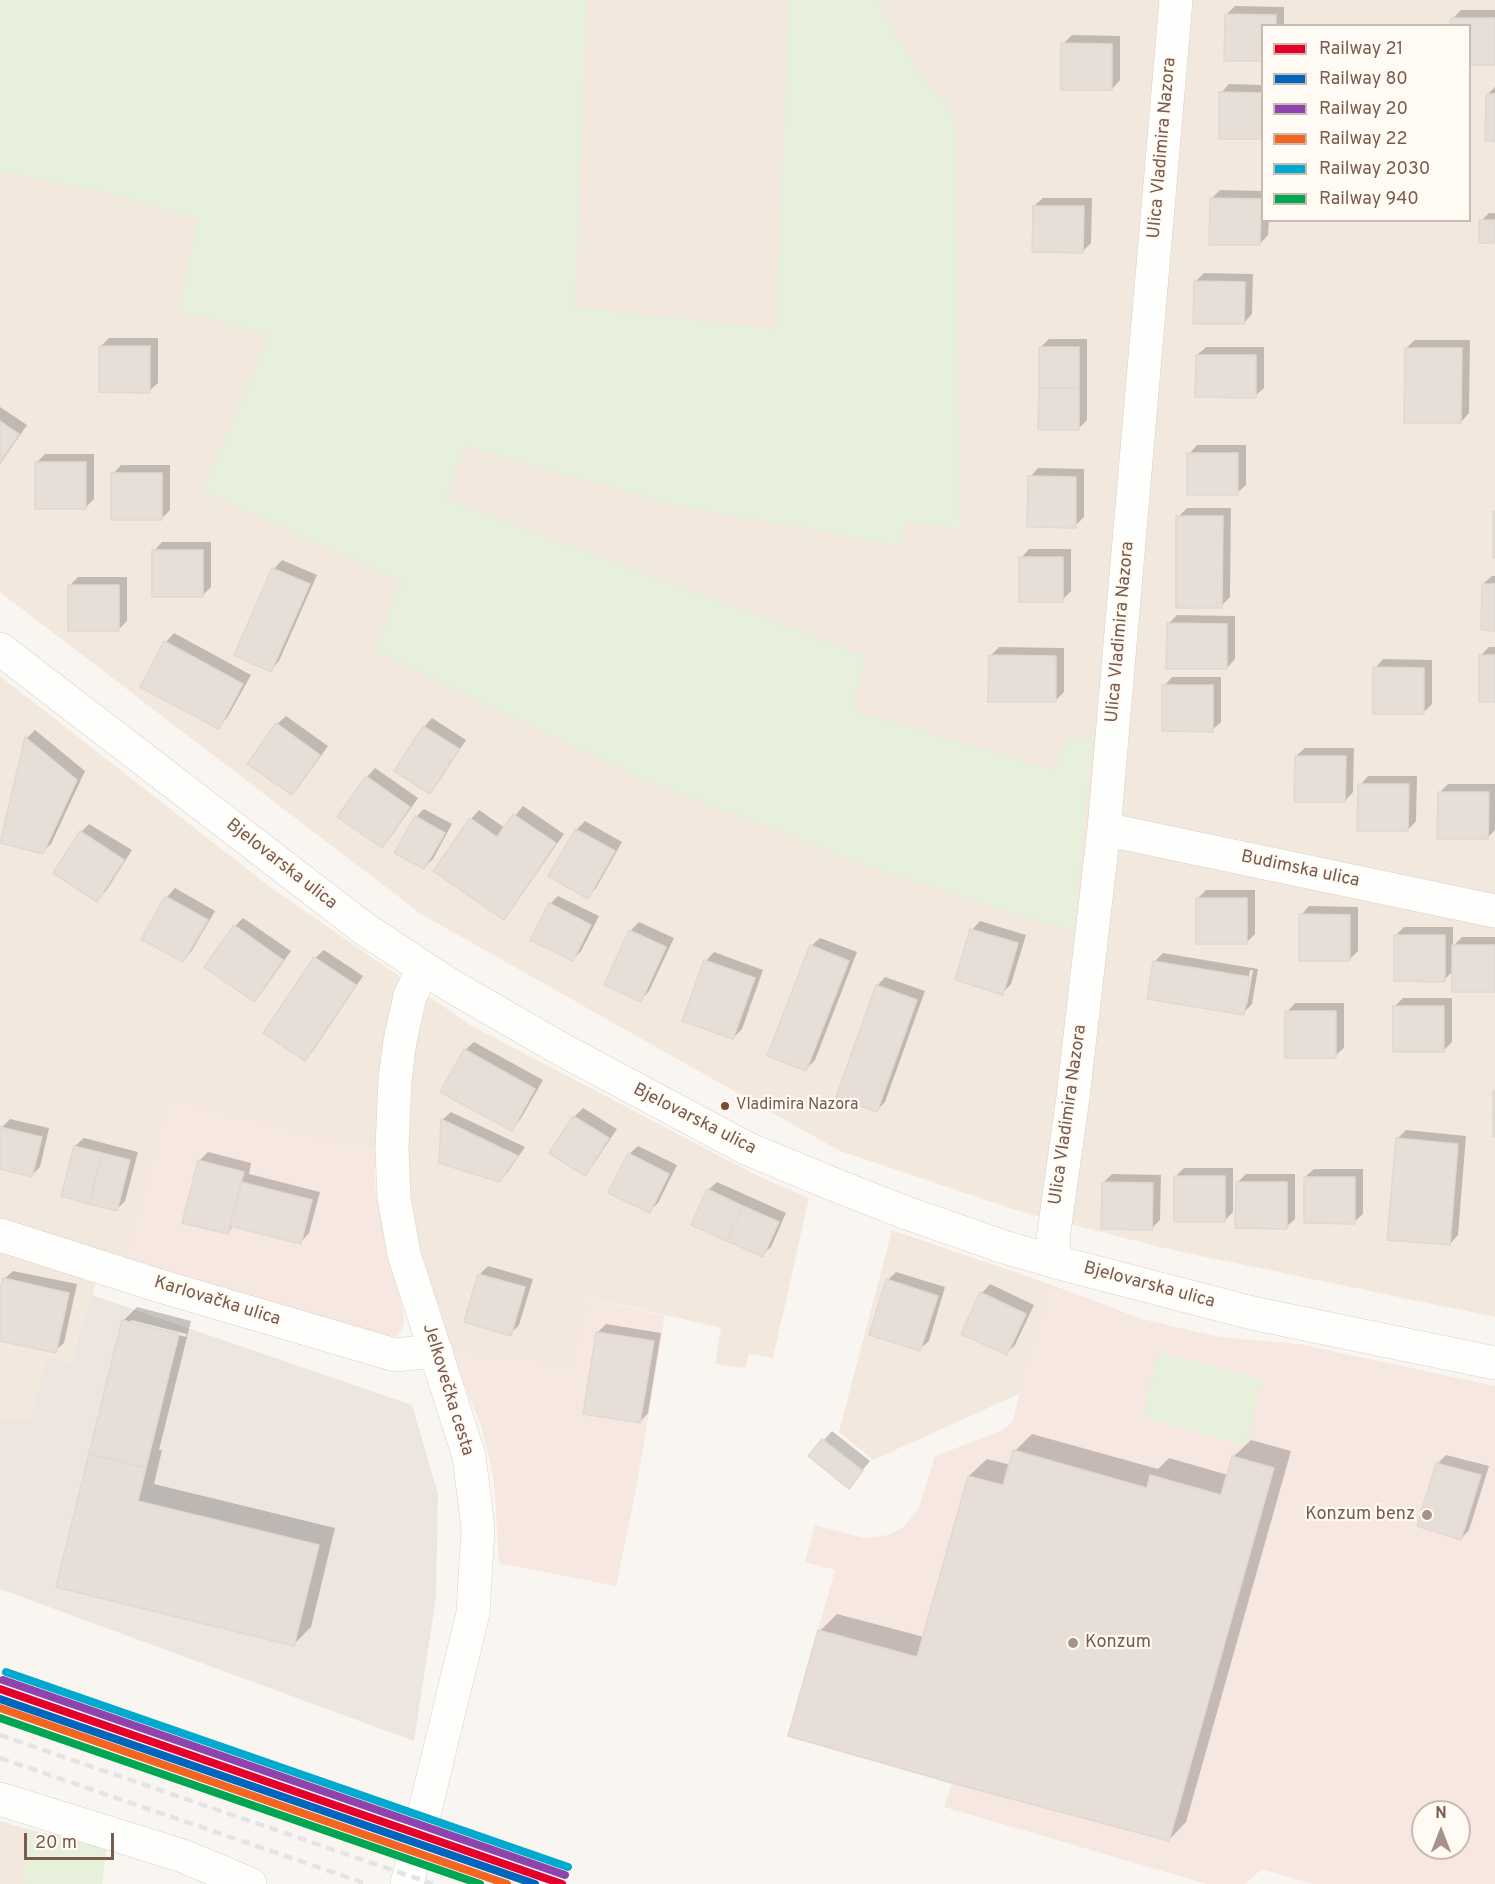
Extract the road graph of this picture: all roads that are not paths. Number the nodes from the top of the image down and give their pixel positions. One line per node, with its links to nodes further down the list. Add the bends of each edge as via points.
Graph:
1 (1176, 0): 3 (street, Ulica Vladimira Nazora)
2 (0, 649): 5 (street, Bjelovarska ulica, via 350,919)
3 (1104, 829): 4 (street, Budimska ulica); 7 (street, Ulica Vladimira Nazora, via 1053,1239)
4 (1495, 911)
5 (424, 968): 7 (street, Bjelovarska ulica, via 559,1048 748,1149 904,1212); 8 (street, Jelkovečka cesta, via 410,996 400,1041 395,1080 394,1198 404,1254)
6 (0, 1235): 8 (street, Karlovačka ulica, via 395,1355)
7 (1056, 1262): 9 (street, Bjelovarska ulica, via 1252,1313)
8 (436, 1352): 12 (street, Jelkovečka cesta, via 470,1456 478,1528 473,1613)
9 (1495, 1363)
10 (0, 1799): 11 (street, via 183,1856)
11 (250, 1884)
12 (407, 1884)

